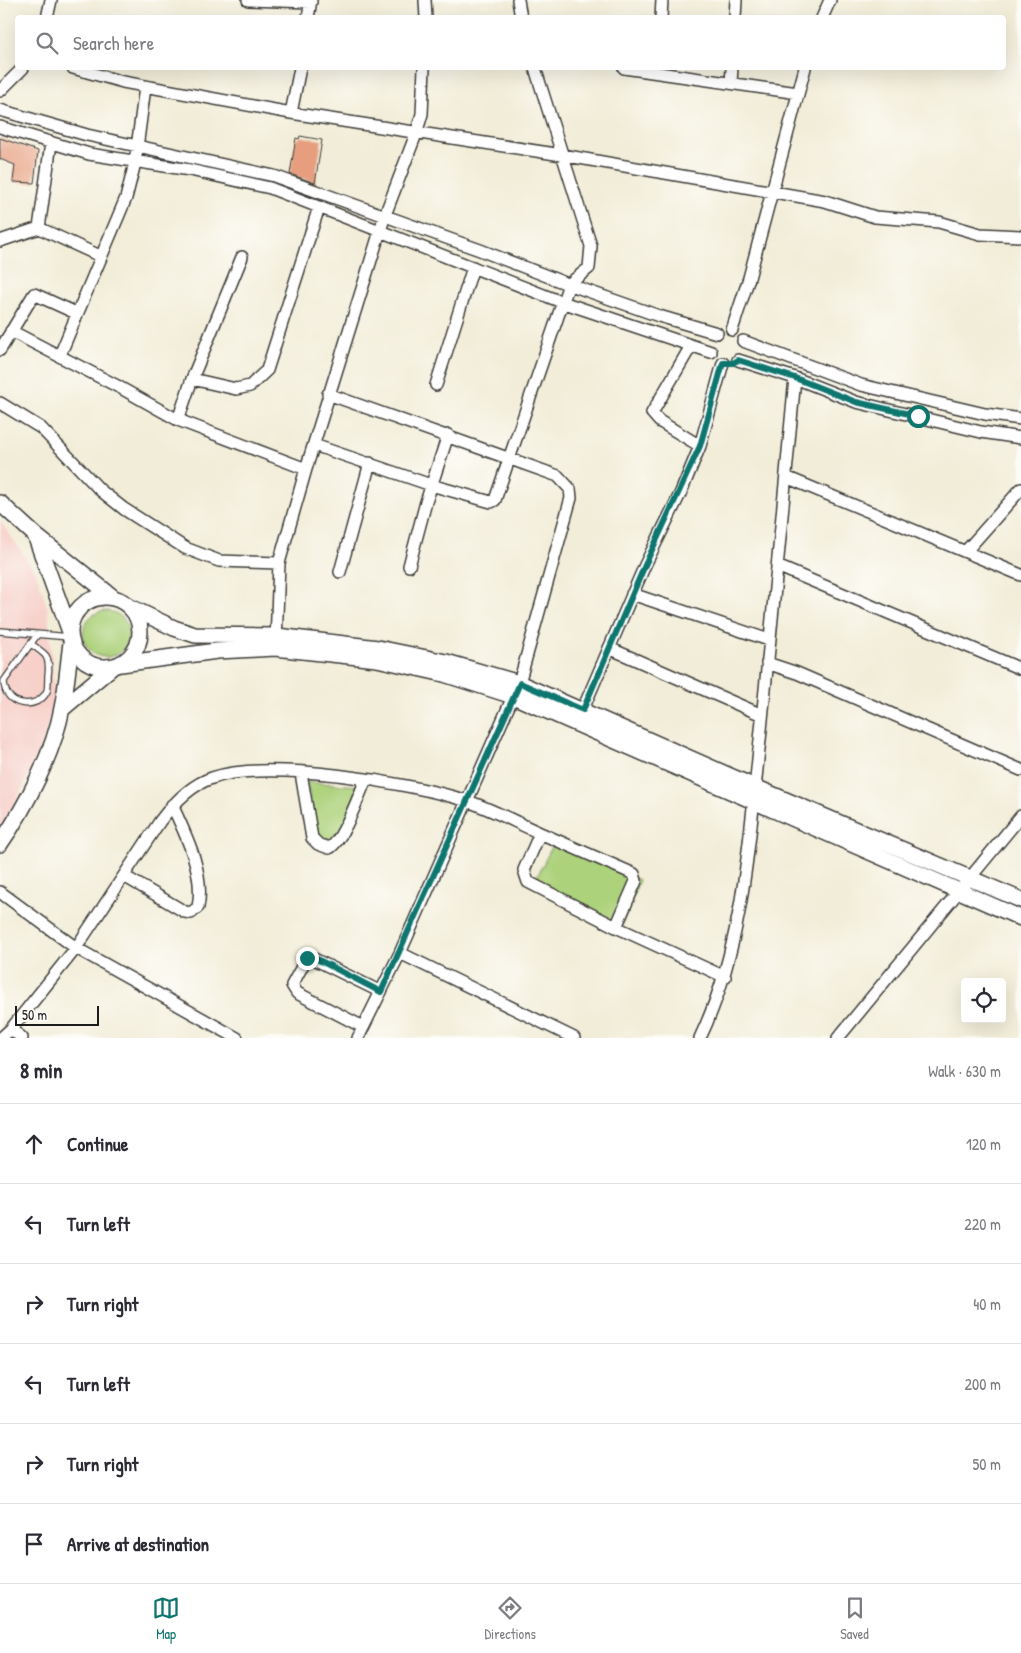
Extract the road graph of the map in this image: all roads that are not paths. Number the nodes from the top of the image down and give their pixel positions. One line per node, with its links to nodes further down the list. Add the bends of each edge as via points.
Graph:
1 (51, 0): 9 (street)
2 (248, 0): 8 (street)
3 (425, 0): 11 (street)
4 (518, 0): 12 (street)
5 (662, 0): 13 (street)
6 (736, 0): 14 (street)
7 (830, 0): 15 (street)
8 (311, 1): 10 (street)
9 (48, 15)
10 (309, 15)
11 (426, 15)
12 (520, 15)
13 (660, 15)
14 (735, 15)
15 (823, 15)
16 (21, 70): 26 (street)
17 (78, 70): 25 (street)
18 (300, 70): 29 (street)
19 (424, 70): 31 (street, via 422,114)
20 (536, 70): 34 (street)
21 (657, 70): 24 (street)
22 (732, 70): 24 (street)
23 (804, 70): 27 (street)
24 (731, 83): 27 (street)
25 (145, 86): 29 (street); 33 (street)
26 (0, 91)
27 (798, 93): 36 (street)
28 (0, 110): 33 (street)
29 (291, 114): 31 (street)
30 (0, 127): 32 (street)
31 (416, 134): 34 (street); 38 (street)
32 (51, 143): 35 (street); 39 (street)
33 (136, 146): 35 (street); 38 (street, via 274,176)
34 (562, 155): 36 (street); 46 (street, via 591,246 589,268)
35 (135, 162): 37 (street, via 190,170 270,188); 43 (street, via 126,198)
36 (771, 191): 41 (street, via 826,201 875,217 938,222 980,234); 49 (street)
37 (319, 207): 40 (street); 60 (street, via 267,370 250,386 236,389)
38 (385, 215): 40 (street); 46 (street)
39 (39, 228): 42 (street); 43 (street)
40 (381, 232): 45 (street); 62 (street)
41 (1021, 236)
42 (0, 241)
43 (100, 256): 48 (street)
44 (242, 256): 60 (street)
45 (473, 268): 47 (street); 61 (street)
46 (569, 284): 47 (street); 51 (street)
47 (563, 303): 53 (street); 70 (street)
48 (76, 313): 50 (street, via 34,294); 56 (street)
49 (732, 330): 51 (street); 52 (street)
50 (11, 331): 54 (street); 56 (street)
51 (717, 333): 55 (street, via 711,342)
52 (744, 341): 57 (street, via 744,351); 64 (street, via 861,385 985,414)
53 (691, 346): 55 (street); 69 (street, via 652,413 659,421)
54 (0, 350)
55 (711, 352): 58 (street)
56 (60, 355): 65 (street)
57 (738, 360): 58 (street); 59 (street)
58 (723, 363): 69 (street)
59 (795, 378): 67 (street, via 856,402 981,432); 73 (street)
60 (192, 379): 65 (street)
61 (436, 385)
62 (328, 394): 66 (street); 68 (street)
63 (0, 403): 79 (street, via 41,428 118,504 185,548 219,561)
64 (1021, 419)
65 (178, 420): 72 (street)
66 (448, 435): 70 (street); 74 (street)
67 (1021, 438)
68 (314, 445): 71 (street); 72 (street)
69 (700, 446): 84 (street)
70 (509, 458): 74 (street, via 493,502); 97 (street, via 558,476 570,489 571,498)
71 (370, 463): 74 (street); 82 (street)
72 (306, 469): 79 (street)
73 (786, 477): 78 (street); 81 (street)
74 (431, 485): 80 (street)
75 (1021, 489): 78 (street)
76 (0, 503): 77 (street)
77 (35, 535): 85 (street); 89 (street)
78 (966, 551): 83 (street)
79 (280, 563): 91 (street)
80 (409, 566)
81 (777, 566): 90 (street); 96 (street)
82 (340, 572)
83 (1021, 575)
84 (632, 594): 90 (street); 93 (street)
85 (114, 598): 86 (street); 89 (street, via 95,599 79,609 72,620)
86 (130, 607): 91 (street, via 195,635); 95 (street, via 140,624 141,633 135,652)
87 (0, 631): 88 (lane)
88 (36, 636): 89 (lane); 92 (lane)
89 (71, 637): 95 (street, via 75,650 87,663 104,668); 98 (street)
90 (769, 640): 94 (street)
91 (276, 642): 95 (street); 97 (street, via 377,659)
92 (31, 644): 92 (lane, via 4,680 4,690 10,698 25,704 39,700 47,691 49,668 46,656)
93 (609, 648): 99 (street); 100 (street)
94 (767, 663): 100 (street); 101 (street)
95 (117, 666): 98 (street)
96 (1021, 669)
97 (516, 690): 99 (street); 104 (street); 105 (street)
98 (62, 709): 109 (street, via 35,781)
99 (583, 710): 104 (street)
100 (762, 715): 104 (street)
101 (1021, 770)
102 (301, 773): 103 (street); 103 (street, via 312,838 329,848 341,834); 106 (street, via 241,773 210,778)
103 (366, 779): 105 (street, via 440,792)
104 (754, 794): 111 (street); 112 (street); 119 (street, via 736,930)
105 (467, 801): 108 (street); 118 (street)
106 (172, 805): 110 (street); 110 (street, via 192,852 200,886 198,907 191,913 179,910)
107 (1021, 816): 111 (street)
108 (540, 833): 116 (street, via 524,870 528,882); 116 (street, via 634,874 636,881)
109 (0, 844)
110 (124, 876): 117 (street)
111 (970, 877): 112 (street); 114 (street)
112 (959, 890): 115 (street); 123 (street)
113 (0, 892): 117 (street)
114 (1021, 900)
115 (1021, 918)
116 (616, 927): 119 (street)
117 (76, 948): 122 (street); 126 (street)
118 (400, 953): 120 (street); 128 (street)
119 (725, 976): 129 (street)
120 (381, 992): 121 (street); 121 (street, via 310,957 305,960 292,985 297,993)
121 (363, 1027): 127 (street)
122 (11, 1029): 124 (street); 125 (street)
123 (841, 1037)
124 (1, 1038)
125 (22, 1038)
126 (237, 1038)
127 (358, 1038)
128 (574, 1038)
129 (700, 1038)

